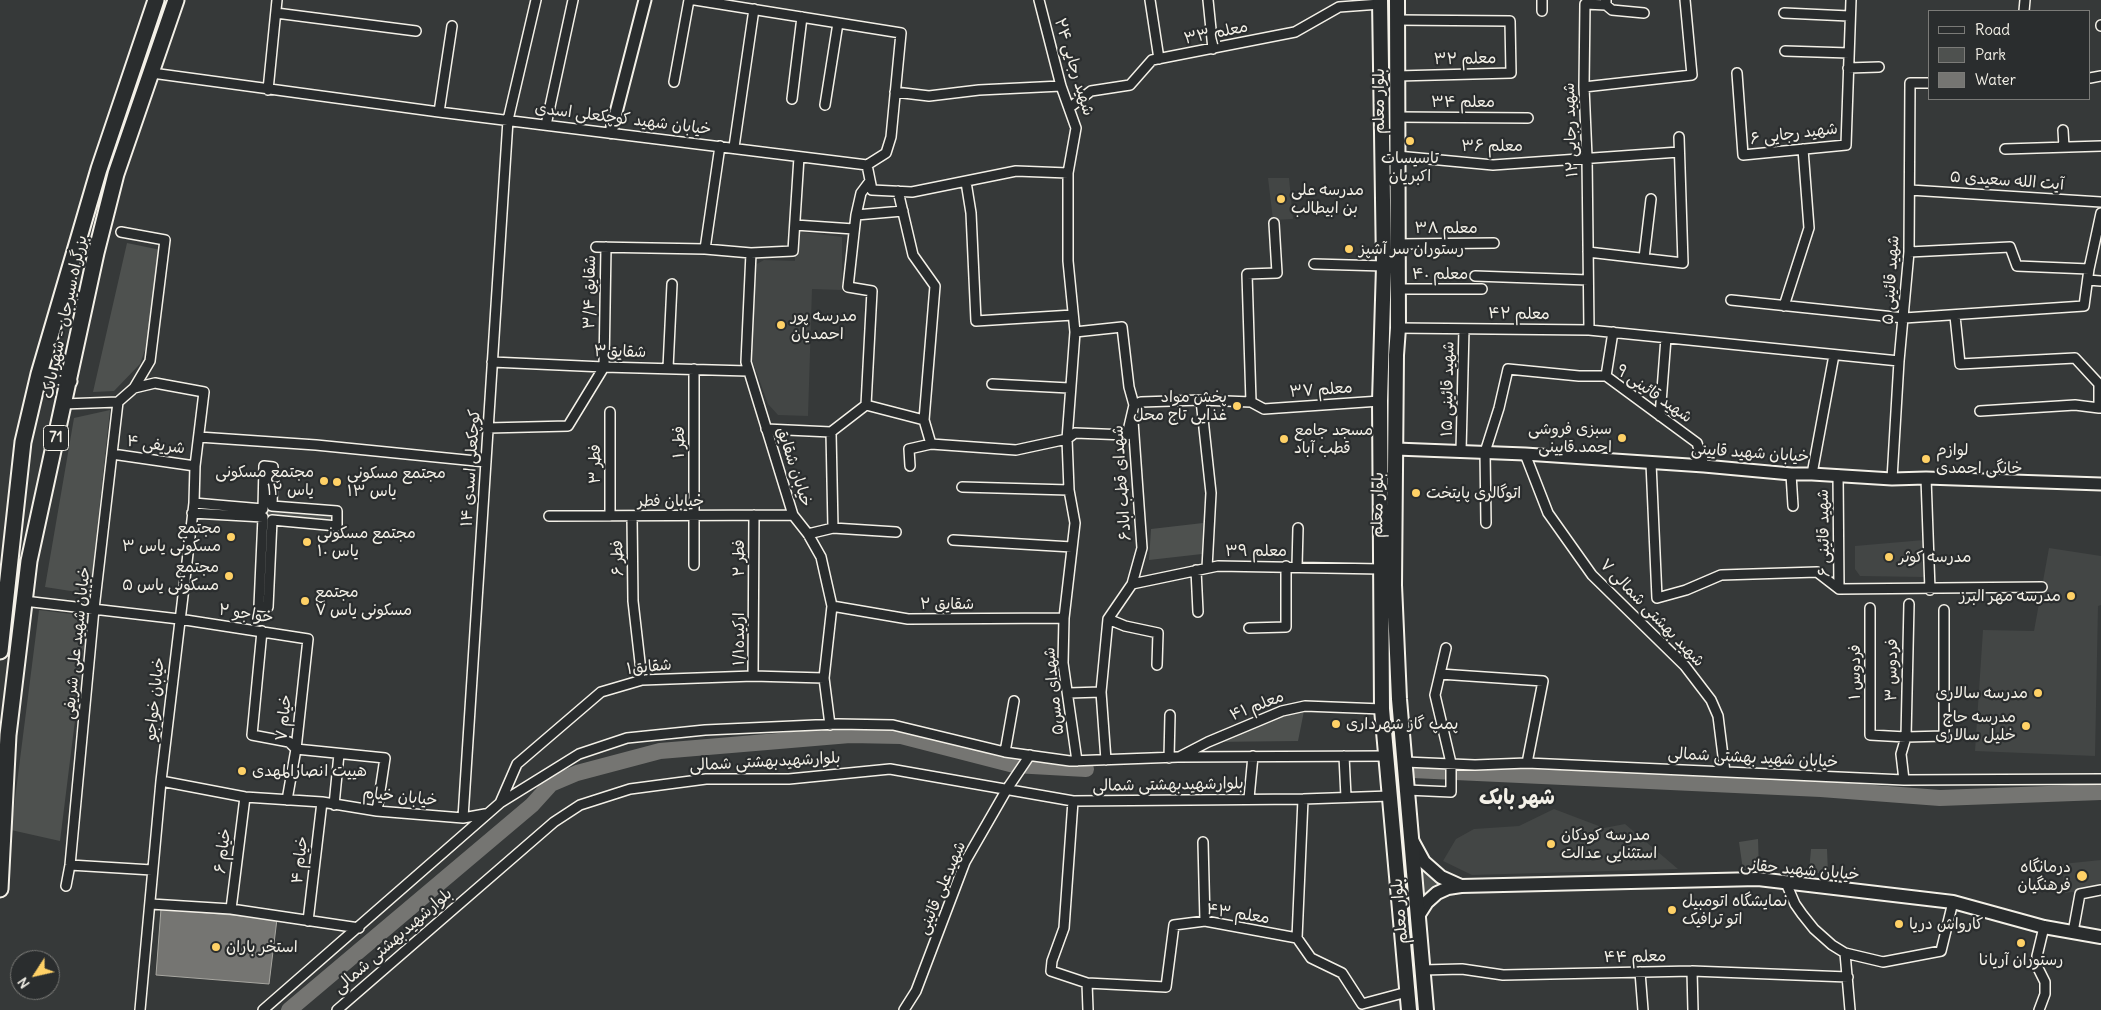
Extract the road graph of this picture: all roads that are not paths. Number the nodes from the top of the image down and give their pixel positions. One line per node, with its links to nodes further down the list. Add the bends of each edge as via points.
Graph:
1 (156, 0): 120 (highway, بزرگراه سیرجان - شهر بابک / 71, via 98,169)
2 (176, 0): 36 (highway, بزرگراه سیرجان - شهر بابک / 71)
3 (277, 0): 21 (street)
4 (536, 0): 51 (street, کوچکعلی اسدی ۱۴)
5 (573, 0): 52 (street)
6 (645, 0): 54 (street)
7 (689, 0): 39 (street)
8 (695, 0): 19 (street)
9 (1039, 0): 41 (street, شهید رجایی ۲۴)
10 (1150, 0): 33 (street)
11 (1208, 0): 30 (street)
12 (1396, 0): 26 (main road, بلوار معلم)
13 (1542, 0): 20 (street)
14 (1685, 0): 42 (street, via 1692,75)
15 (1850, 0): 24 (street, شهید رجایی ۶)
16 (1380, 2): 18 (street, معلم ۳۳); 91 (main road, بلوار معلم)
17 (1606, 3): 22 (street, via 1612,10); 42 (street, شهید رجایی ۱۲, via 1585,4)
18 (1339, 4): 30 (street, معلم ۳۳, via 1295,32)
19 (754, 9): 25 (street); 58 (street)
20 (1542, 11)
21 (276, 13): 29 (street); 43 (street)
22 (1644, 13)
23 (1784, 13): 24 (street)
24 (1849, 16): 32 (street, شهید رجایی ۶)
25 (802, 17): 27 (street); 45 (street)
26 (1397, 20): 38 (main road, بلوار معلم); 38 (street, معلم ۳۲, via 1510,21 1511,74)
27 (838, 23): 44 (street, via 901,32); 46 (street)
28 (452, 26): 48 (street)
29 (416, 31)
30 (1213, 49): 33 (street, معلم ۳۳)
31 (1785, 51): 32 (street)
32 (1848, 53): 35 (street, شهید رجایی ۶)
33 (1159, 59): 47 (street, معلم ۳۳, via 1152,60 1130,85 1091,91)
34 (1879, 67): 35 (street)
35 (1848, 68): 60 (street, شهید رجایی ۶, via 1846,145)
36 (152, 73): 43 (street, خیابان شهید کوچکعلی اسدی); 122 (highway, بزرگراه سیرجان - شهر بابک / 71, via 116,174)
37 (1737, 73): 60 (street, شهید رجایی ۶, via 1743,154)
38 (1397, 76): 49 (main road, بلوار معلم)
39 (674, 82)
40 (1928, 83): 70 (street, شهید قائینی ۵, via 1910,83)
41 (1061, 86): 44 (street, via 929,96); 47 (street, شهید رجایی ۲۴)
42 (1584, 87): 65 (street, شهید رجایی ۱۲)
43 (268, 90): 48 (street, خیابان شهید کوچکعلی اسدی)
44 (895, 92): 66 (street, via 891,137 886,152)
45 (792, 99)
46 (825, 105)
47 (1069, 108): 67 (street, شهید رجایی ۲۴, via 1076,128)
48 (439, 112): 51 (street, خیابان شهید کوچکعلی اسدی)
49 (1397, 117): 50 (street, معلم ۳۴); 63 (main road, بلوار معلم)
50 (1528, 118)
51 (508, 120): 52 (street, خیابان شهید کوچکعلی اسدی); 115 (street, کوچکعلی اسدی ۱۴)
52 (546, 125): 54 (street, خیابان شهید کوچکعلی اسدی)
53 (2063, 130): 59 (street)
54 (611, 132): 56 (street, خیابان شهید کوچکعلی اسدی)
55 (1679, 137): 62 (street)
56 (720, 146): 58 (street, خیابان شهید کوچکعلی اسدی); 85 (street)
57 (2101, 146): 59 (street)
58 (734, 147): 64 (street, خیابان شهید کوچکعلی اسدی)
59 (2064, 148): 61 (street)
60 (1803, 149): 101 (street, via 1809,228)
61 (2005, 149)
62 (1679, 152): 65 (street, معلم ۳۶); 89 (street, via 1684,263)
63 (1397, 156): 65 (street, معلم ۳۶, via 1493,165); 82 (main road, بلوار معلم)
64 (800, 157): 66 (street, خیابان شهید کوچکعلی اسدی); 78 (street)
65 (1587, 157): 86 (street, شهید رجایی ۱۲)
66 (867, 164): 68 (street)
67 (1068, 173): 69 (street, via 1016,171); 102 (street, شهید رجایی ۲۴, via 1068,261)
68 (870, 181): 71 (street, via 872,190); 76 (street, via 861,193)
69 (966, 182): 71 (street, via 912,192); 102 (street, via 971,213 976,321)
70 (1910, 190): 73 (street, آیت الله سعیدی ۵); 87 (street, شهید قائینی ۵)
71 (898, 191): 74 (street)
72 (1650, 199): 89 (street)
73 (2101, 202)
74 (903, 211): 76 (street); 137 (street, via 913,255 935,286)
75 (2101, 213): 92 (street)
76 (856, 215): 79 (street)
77 (1274, 223): 129 (street, via 1277,273 1248,274)
78 (794, 225): 79 (street); 88 (street, via 793,251)
79 (854, 229): 131 (street, via 848,287 872,291)
80 (121, 232): 124 (street, via 165,240 150,360)
81 (1494, 243): 82 (street, معلم ۳۸)
82 (1398, 244): 98 (main road, بلوار معلم)
83 (596, 247): 84 (street)
84 (606, 247): 85 (street); 116 (street, شقایق ۳/۴)
85 (705, 249): 88 (street)
86 (1588, 252): 89 (street); 94 (street, شهید رجایی ۱۲)
87 (1909, 252): 92 (street, via 2010,248 2018,266); 104 (street, شهید قائینی ۵)
88 (751, 253): 117 (street, خیابان شقایق)
89 (1644, 258)
90 (1314, 264): 91 (street)
91 (1384, 266): 113 (main road, بلوار معلم)
92 (2089, 269): 95 (street)
93 (1474, 276): 94 (street)
94 (1588, 280): 107 (street)
95 (2088, 280): 96 (street); 103 (street, via 2084,306)
96 (2101, 281)
97 (672, 284): 118 (street)
98 (1398, 289): 99 (street, معلم ۴۰); 105 (main road, بلوار معلم)
99 (1482, 289)
100 (1732, 300): 101 (street)
101 (1784, 306): 104 (street)
102 (1073, 315): 108 (street, شهید رجایی ۲۴)
103 (1955, 316): 104 (street); 133 (street, via 1960,364 2075,358 2100,384)
104 (1904, 318): 114 (street, شهید قائینی ۵)
105 (1398, 328): 106 (street, معلم ۴۲); 111 (main road, بلوار معلم)
106 (1464, 329): 107 (street, معلم ۴۲); 145 (street, شهید قائینی ۱۵)
107 (1589, 330): 109 (street, معلم ۴۲)
108 (1075, 332): 125 (street, شهید رجایی ۲۴); 132 (street, via 1122,327)
109 (1613, 332): 110 (street, معلم ۴۲); 121 (street)
110 (1666, 338): 112 (street, معلم ۴۲); 136 (street)
111 (1396, 355): 113 (main road); 144 (main road, بلوار معلم)
112 (1834, 355): 114 (street, معلم ۴۲); 156 (street)
113 (1382, 357): 127 (main road, بلوار معلم)
114 (1899, 361): 159 (street, شهید قائینی ۵)
115 (492, 362): 116 (street, شقایق۳); 138 (street, کوچکعلی اسدی ۱۴)
116 (604, 367): 118 (street, شقایق۳); 138 (street, via 568,426)
117 (747, 367): 119 (street, شقایق۳); 139 (street, خیابان شقایق)
118 (668, 368): 119 (street, شقایق۳)
119 (694, 369): 172 (street, فطر ۱)
120 (39, 374): 122 (highway); 207 (highway, بزرگراه سیرجان - شهر بابک / 71, via 23,442)
121 (1606, 376): 136 (street, شهید قائینی ۹); 146 (street, شهید قائینی ۹, via 1508,368)
122 (69, 380): 130 (highway, بزرگراه سیرجان - شهر بابک / 71)
123 (992, 384): 125 (street)
124 (134, 388): 128 (street); 141 (street, خیابان خواجو, via 155,383 204,392)
125 (1069, 388): 142 (street, شهدای مس۵)
126 (1201, 400): 129 (street); 132 (street, via 1153,401); 183 (street, via 1211,493)
127 (1380, 401): 129 (street, معلم ۳۷, via 1264,408); 184 (main road, بلوار معلم)
128 (118, 402): 130 (street); 147 (street, خیابان شهید علی شریفی)
129 (1251, 402)
130 (63, 404): 191 (highway, بزرگراه سیرجان - شهر بابک / 71, via 29,561)
131 (866, 405): 137 (street); 140 (street)
132 (1133, 406): 142 (street, via 1127,435 1075,433); 186 (street, شهدای قطب اباد۶, via 1142,548)
133 (2100, 408): 134 (street, via 2075,405)
134 (1980, 411)
135 (610, 412): 170 (street, فطر ۳)
136 (1660, 416): 153 (street, شهید قائینی ۹, via 1697,443)
137 (924, 420): 143 (street)
138 (488, 428): 149 (street, کوچکعلی اسدی ۱۴)
139 (766, 429): 140 (street); 168 (street, خیابان شقایق)
140 (831, 432): 174 (street)
141 (199, 437): 149 (street); 151 (street, خیابان خواجو)
142 (1067, 439): 143 (street, via 1016,450); 162 (street, شهدای مس۵)
143 (931, 444): 152 (street, via 909,449)
144 (1396, 449): 145 (street, خیابان شهید قایینی); 187 (main road, بلوار معلم)
145 (1461, 451): 146 (street, خیابان شهید قایینی)
146 (1485, 452): 148 (street, خیابان شهید قایینی); 173 (street)
147 (112, 454): 151 (street, شریفی ۴); 197 (street, خیابان شهید علی شریفی)
148 (1525, 454): 150 (street, خیابان شهید قایینی); 233 (street, شهید بهشتی شمالی ۷, via 1548,513 1592,575 1685,666 1710,700 1718,716)
149 (486, 462): 251 (street, کوچکعلی اسدی ۱۴)
150 (1651, 463): 153 (street, خیابان شهید قایینی); 189 (street, via 1657,598 1721,575 1817,572)
151 (195, 466): 163 (street, خیابان خواجو)
152 (910, 466)
153 (1704, 466): 155 (street, خیابان شهید قایینی)
154 (269, 467): 166 (street)
155 (1791, 474): 156 (street, خیابان شهید قایینی); 164 (street)
156 (1812, 474): 157 (street, خیابان شهید قایینی)
157 (1838, 475): 159 (street, خیابان شهید قایینی); 189 (street, شهید قائینی ۶)
158 (1926, 478): 159 (street, خیابان شهید قایینی); 160 (street, خیابان شهید قایینی); 190 (street)
159 (1892, 479)
160 (2101, 484)
161 (962, 487): 162 (street)
162 (1069, 490): 179 (street, شهدای مس۵, via 1075,523)
163 (194, 504): 165 (street, خیابان خواجو); 166 (street)
164 (1793, 506)
165 (192, 513): 166 (street); 201 (street, خیابان خواجو)
166 (267, 513): 166 (street, via 337,511 337,526); 195 (street)
167 (754, 515): 168 (street, خیابان فطر); 172 (street, خیابان فطر); 192 (street, فطر ۲)
168 (793, 515): 177 (street, خیابان شقایق)
169 (549, 516): 170 (street, خیابان فطر)
170 (610, 516): 171 (street, خیابان فطر)
171 (632, 516): 172 (street, خیابان فطر); 212 (street, فطر ۶, via 633,600)
172 (693, 516): 180 (street, فطر ۱)
173 (1486, 523)
174 (834, 528): 176 (street); 177 (street)
175 (1298, 528): 182 (street)
176 (896, 532)
177 (808, 534): 194 (street, خیابان شقایق, via 821,557)
178 (953, 540): 179 (street)
179 (1072, 547): 200 (street, شهدای مس۵)
180 (694, 565)
181 (1286, 566): 182 (street, معلم ۳۹); 183 (street, معلم ۳۹); 203 (street, via 1286,627)
182 (1297, 566): 184 (street, معلم ۳۹)
183 (1207, 568): 185 (street, معلم ۳۹)
184 (1381, 569): 187 (main road, بلوار معلم)
185 (1196, 570): 186 (street, معلم ۳۹); 199 (street)
186 (1132, 584): 202 (street, شهدای قطب اباد۶)
187 (1388, 585): 216 (main road, بلوار معلم); 230 (main road, بلوار معلم)
188 (2042, 587): 190 (street)
189 (1840, 589): 190 (street)
190 (1930, 590)
191 (24, 601): 197 (street, خواجو ۲); 259 (highway, بزرگراه سیرجان - شهر بابک / 71, via 8,735)
192 (754, 602): 210 (street, ارکیده۱/۱)
193 (1909, 604): 219 (street, فردوس ۳)
194 (832, 606): 200 (street, شقایق ۲, via 908,619); 211 (street, خیابان شقایق)
195 (264, 607)
196 (1870, 608): 219 (street, فردوس ۱, via 1870,735)
197 (94, 609): 201 (street, خواجو ۲); 254 (street, خیابان شهید علی شریفی)
198 (1944, 610): 219 (street, via 1944,736)
199 (1198, 612)
200 (1064, 618): 214 (street, شهدای مس۵, via 1063,663)
201 (179, 619): 204 (street, خواجو ۲); 236 (street, خیابان خواجو)
202 (1108, 619): 208 (street, via 1158,633); 213 (street)
203 (1249, 628)
204 (262, 631): 205 (street, خواجو ۲); 220 (street, via 252,734 289,742)
205 (308, 639): 220 (street, خیام ۷)
206 (1446, 648): 209 (street)
207 (0, 651)
208 (1157, 665)
209 (1440, 674): 231 (street, via 1543,681); 232 (street, via 1435,695)
210 (754, 676): 211 (street, شقایق۱); 212 (street, شقایق۱)
211 (824, 678): 218 (street, خیابان شقایق)
212 (642, 680): 247 (street, شقایق۱, via 601,692 517,764)
213 (1101, 692): 214 (street); 227 (street)
214 (1069, 693): 229 (street, شهدای مس۵)
215 (1014, 701): 221 (street)
216 (1382, 708): 225 (main road, بلوار معلم); 226 (street, معلم ۴۱, via 1305,706 1282,711)
217 (1170, 715): 226 (street)
218 (830, 725): 221 (street, بلوارشهیدبهشتی شمالی, via 893,725); 247 (street, بلوارشهیدبهشتی شمالی, via 704,730 627,738 579,754)
219 (1906, 736): 235 (street, فردوس ۳, via 1901,754)
220 (296, 749): 222 (street); 244 (street, خیام ۷)
221 (1005, 752): 223 (street, بلوارشهیدبهشتی شمالی)
222 (339, 754): 248 (street); 249 (street, via 385,758)
223 (1030, 755): 229 (street, بلوارشهیدبهشتی شمالی); 237 (street, شهیدعلی قائینی)
224 (1344, 756): 225 (street, بلوارشهیدبهشتی شمالی); 228 (street, بلوارشهیدبهشتی شمالی); 241 (street)
225 (1386, 756): 239 (main road, بلوار معلم)
226 (1173, 758): 227 (street, بلوارشهیدبهشتی شمالی); 228 (street, بلوارشهیدبهشتی شمالی)
227 (1106, 760): 229 (street, بلوارشهیدبهشتی شمالی)
228 (1253, 760): 242 (street)
229 (1077, 761)
230 (1405, 762): 232 (street, خیابان شهید بهشتی شمالی); 238 (main road, بلوار معلم)
231 (1527, 762): 232 (street, خیابان شهید بهشتی شمالی); 233 (street, خیابان شهید بهشتی شمالی)
232 (1451, 763): 238 (street, via 1451,792)
233 (1725, 772): 235 (street, خیابان شهید بهشتی شمالی)
234 (2101, 779): 235 (street, خیابان شهید بهشتی شمالی)
235 (1904, 780)
236 (161, 781): 240 (street, خیابان خیام); 255 (street, خیابان خواجو)
237 (1007, 789): 245 (street, بلوارشهیدبهشتی شمالی); 282 (street, بلوارشهیدبهشتی شمالی, via 890,769 788,779 706,779 630,789 580,805 554,822); 283 (street, شهیدعلی قائینی, via 965,862 916,991)
238 (1407, 790): 252 (main road, بلوار معلم)
239 (1390, 796): 241 (street, بلوارشهیدبهشتی شمالی); 278 (main road, بلوار معلم)
240 (245, 797): 244 (street, خیابان خیام); 263 (street, خیام ۶)
241 (1346, 797): 243 (street, بلوارشهیدبهشتی شمالی)
242 (1249, 798): 243 (street, بلوارشهیدبهشتی شمالی); 245 (street, بلوارشهیدبهشتی شمالی)
243 (1304, 799): 271 (street)
244 (287, 800): 246 (street, خیابان خیام)
245 (1073, 801): 277 (street, via 1064,928 1051,972)
246 (322, 802): 248 (street, خیابان خیام); 265 (street, خیام ۴)
247 (500, 803): 250 (street, بلوارشهیدبهشتی شمالی)
248 (334, 804): 249 (street, خیابان خیام)
249 (377, 811): 251 (street, خیابان خیام)
250 (487, 813): 251 (street, خیابان خیام); 268 (street, بلوارشهیدبهشتی شمالی)
251 (463, 818)
252 (1412, 840): 258 (main road, via 1424,862 1441,877); 264 (main road, بلوار معلم)
253 (1203, 842): 266 (street)
254 (70, 865): 255 (street); 257 (street, خیابان شهید علی شریفی)
255 (152, 870): 262 (street, خیابان خواجو)
256 (1786, 883): 258 (main road, خیابان شهید حقانی, via 1758,879); 261 (main road, خیابان شهید حقانی); 272 (street, via 1795,904 1814,929)
257 (66, 886)
258 (1461, 886): 264 (main road, via 1437,894)
259 (0, 889)
260 (2101, 890): 269 (street, via 2080,894)
261 (1953, 902): 267 (main road, خیابان شهید حقانی); 272 (street, via 1941,951 1883,962)
262 (151, 904): 263 (street); 280 (street, خیابان خواجو)
263 (232, 909): 265 (street)
264 (1418, 916): 273 (main road, بلوار معلم)
265 (308, 921): 268 (street)
266 (1205, 921): 271 (street, معلم ۴۳); 277 (street, معلم ۴۳, via 1174,925 1166,987)
267 (2044, 927): 269 (main road, خیابان شهید حقانی); 290 (street, via 2037,956 2037,966 2045,982 2045,994)
268 (359, 928): 281 (street, بلوارشهیدبهشتی شمالی)
269 (2073, 932): 270 (main road, خیابان شهید حقانی)
270 (2101, 937)
271 (1298, 938): 279 (street, via 1311,958 1342,972)
272 (1845, 953): 276 (street)
273 (1423, 970): 275 (street, معلم ۴۴, via 1462,969 1503,975); 286 (main road, بلوار معلم)
274 (1692, 971): 275 (street, معلم ۴۴); 276 (street, معلم ۴۴); 288 (street)
275 (1640, 972): 287 (street)
276 (1848, 977): 289 (street)
277 (1087, 982): 284 (street)
278 (1407, 992): 279 (street); 285 (main road, بلوار معلم)
279 (1362, 1007)
280 (140, 1010)
281 (263, 1010)
282 (337, 1010)
283 (904, 1010)
284 (1088, 1010)
285 (1409, 1010)
286 (1426, 1010)
287 (1643, 1010)
288 (1693, 1010)
289 (1850, 1010)
290 (2039, 1010)

